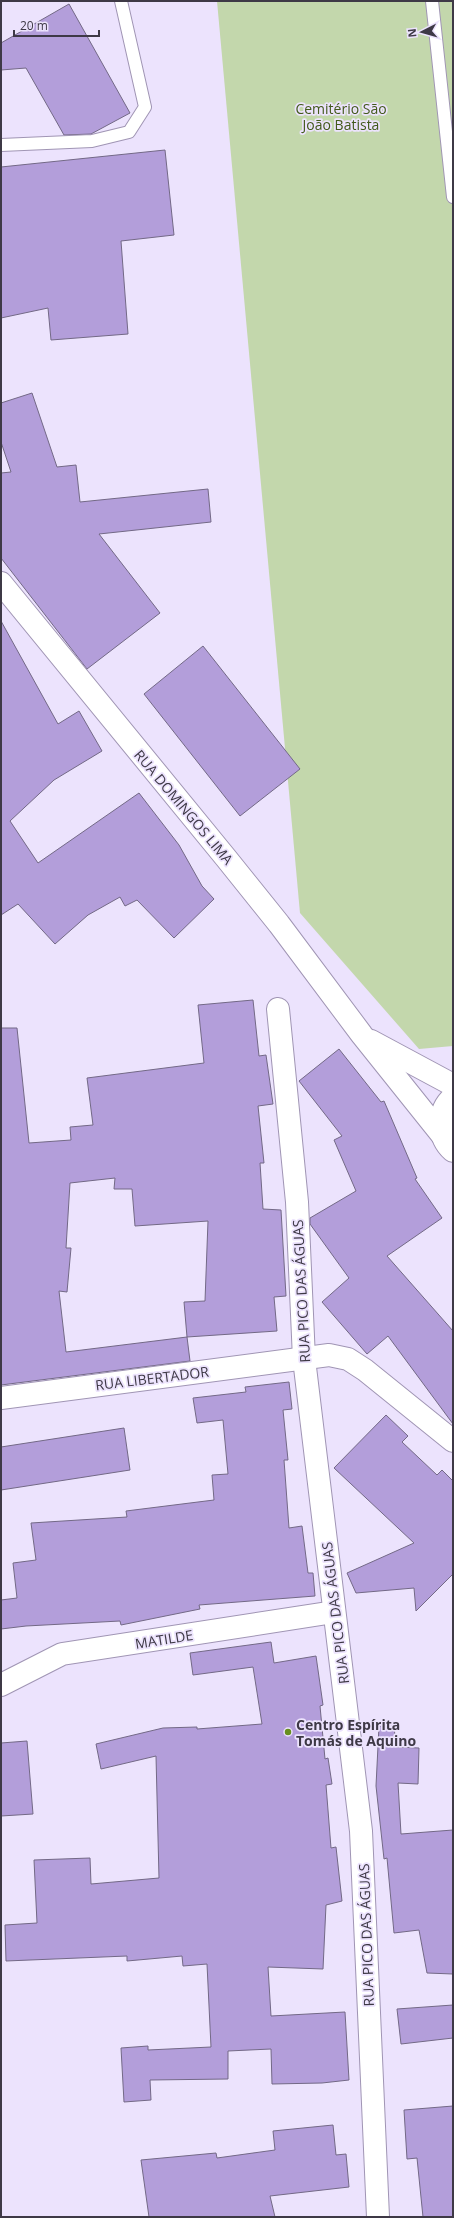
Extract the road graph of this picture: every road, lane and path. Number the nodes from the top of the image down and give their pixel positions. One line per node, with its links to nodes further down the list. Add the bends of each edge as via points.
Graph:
1 (121, 1): 3 (lane, via 145,107 129,132 92,141)
2 (432, 1): 4 (lane)
3 (1, 145)
4 (453, 189)
5 (1, 583): 7 (street, RUA DOMINGOS LIMA, via 274,918)
6 (278, 1009): 11 (street, RUA PICO DAS ÁGUAS, via 297,1202)
7 (362, 1035): 8 (street, RUA DOMINGOS LIMA); 10 (street, RUA DOMINGOS LIMA)
8 (453, 1085)
9 (453, 1097): 10 (street, via 444,1109 441,1122)
10 (448, 1143)
11 (304, 1359): 12 (street, RUA LIBERTADOR); 13 (street, RUA LIBERTADOR, via 329,1355 348,1359); 14 (street, RUA PICO DAS ÁGUAS)
12 (1, 1398)
13 (453, 1441)
14 (334, 1612): 15 (street, MATILDE, via 62,1654); 16 (street, RUA PICO DAS ÁGUAS, via 361,1831)
15 (1, 1685)
16 (378, 2217)

